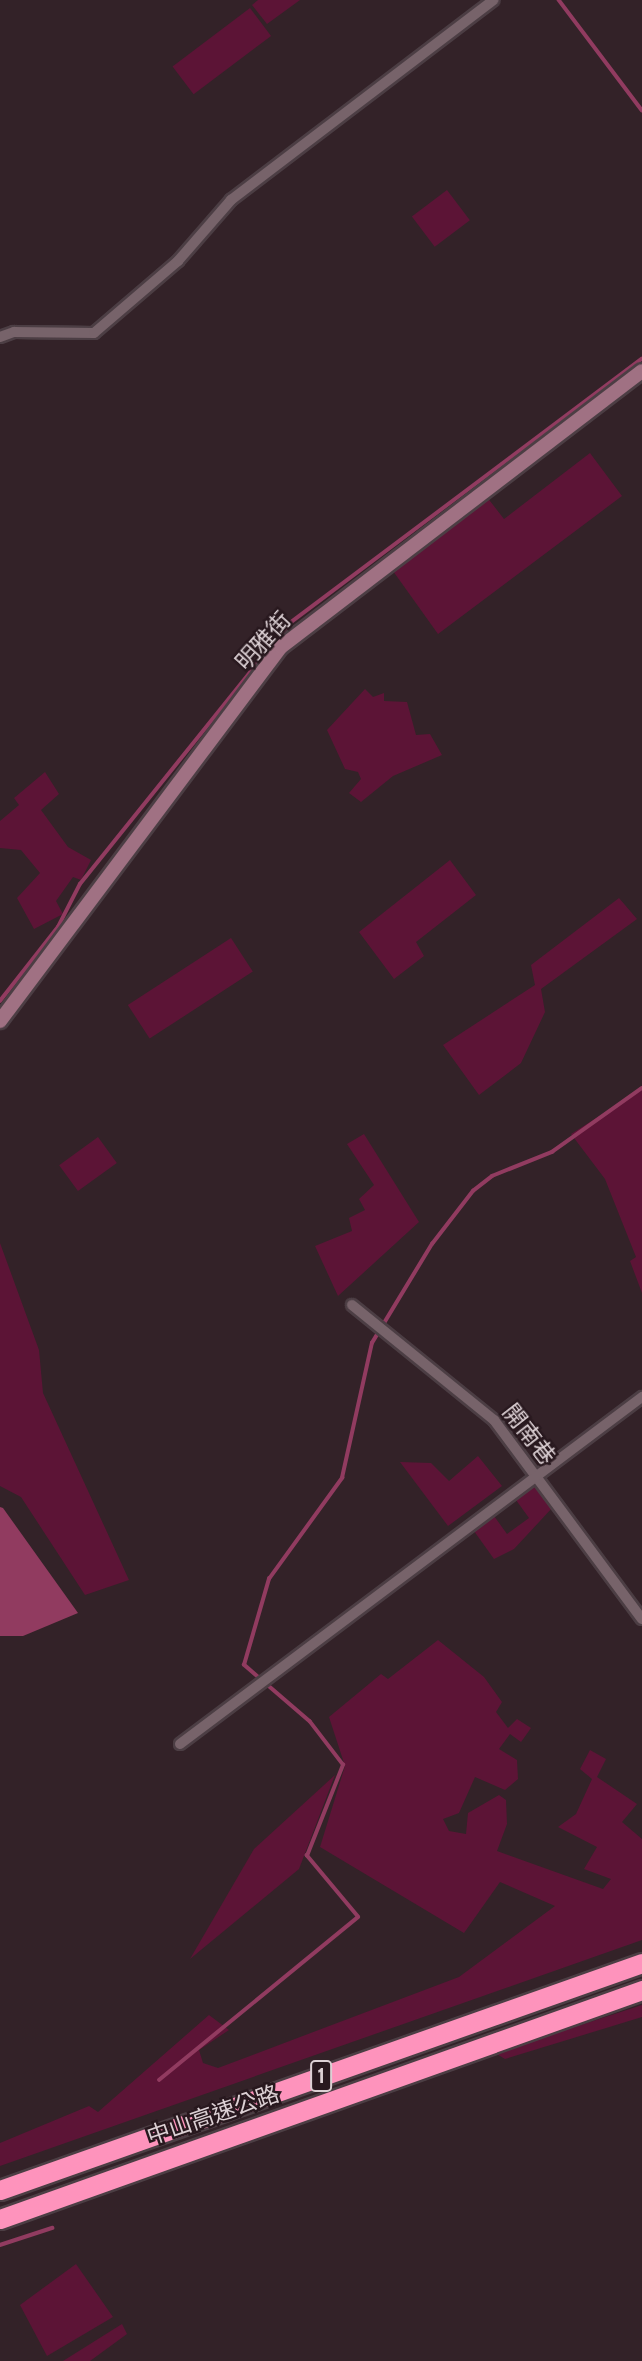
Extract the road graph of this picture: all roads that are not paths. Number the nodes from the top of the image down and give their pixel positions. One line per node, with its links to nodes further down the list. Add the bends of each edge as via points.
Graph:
1 (494, 0): 2 (street, via 231,200 178,261 94,333 26,331)
2 (0, 337)
3 (642, 371): 4 (street, 明雅街, via 281,647)
4 (0, 1021)
5 (352, 1305): 7 (street, 開南巷, via 484,1410)
6 (642, 1396): 7 (street)
7 (534, 1474): 8 (street, 開南巷); 9 (street)
8 (642, 1619)
9 (180, 1744)
10 (642, 1963): 12 (highway, 中山高速公路 / 1)
11 (642, 1990): 13 (highway, 中山高速公路 / 1)
12 (0, 2190)
13 (0, 2219)

